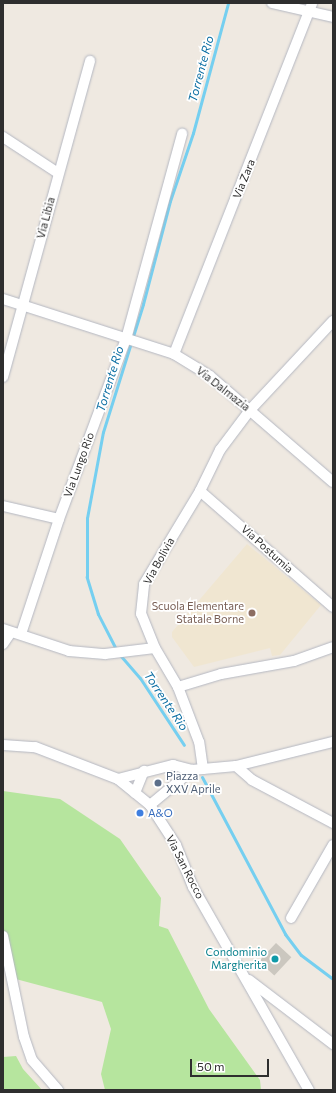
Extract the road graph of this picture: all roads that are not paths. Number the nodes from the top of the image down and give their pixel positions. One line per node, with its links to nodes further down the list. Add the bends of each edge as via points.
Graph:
1 (272, 3): 2 (street)
2 (311, 8): 3 (street); 12 (street, Via Zara)
3 (333, 17)
4 (90, 61): 7 (street, Via Libia)
5 (182, 134): 11 (street, Via Lungo Rio)
6 (3, 137): 7 (street)
7 (58, 173): 9 (street, Via Libia)
8 (3, 299): 9 (street, Via Dalmazia)
9 (22, 305): 11 (street, Via Dalmazia); 13 (street, Via Libia)
10 (333, 321): 14 (street, Via Bolivia)
11 (127, 339): 12 (street, Via Dalmazia); 18 (street, Via Lungo Rio)
12 (174, 354): 14 (street, Via Dalmazia, via 210,376)
13 (3, 376)
14 (250, 410): 15 (street, Via Dalmazia); 16 (street, Via Bolivia, via 210,467)
15 (333, 482)
16 (200, 491): 19 (street, Via Postumia); 23 (street, Via Bolivia, via 144,584 141,614)
17 (3, 506): 18 (street)
18 (59, 519): 21 (street, Via Lungo Rio)
19 (333, 607)
20 (7, 630): 21 (street); 22 (street)
21 (21, 634): 23 (street, via 70,651 105,654)
22 (3, 644)
23 (155, 648): 25 (street, Via Bolivia)
24 (333, 648): 25 (street, via 294,661 222,674)
25 (178, 687): 29 (street, Via Bolivia, via 199,742)
26 (333, 742): 28 (street)
27 (3, 745): 32 (street, Via San Rocco, via 34,747)
28 (236, 766): 29 (street); 35 (street, via 252,780)
29 (203, 769): 30 (street)
30 (192, 770): 31 (street, via 173,765); 34 (street)
31 (144, 771): 32 (street); 33 (street)
32 (118, 779): 33 (street, Via San Rocco)
33 (135, 793): 34 (street, Via San Rocco)
34 (150, 805): 39 (street, Via San Rocco, via 176,846 193,887)
35 (333, 823)
36 (333, 845): 37 (street)
37 (291, 918)
38 (3, 936): 41 (street, via 24,1037 32,1060)
39 (248, 979): 40 (street); 42 (street, Via San Rocco)
40 (333, 1044)
41 (58, 1090)
42 (309, 1090)

